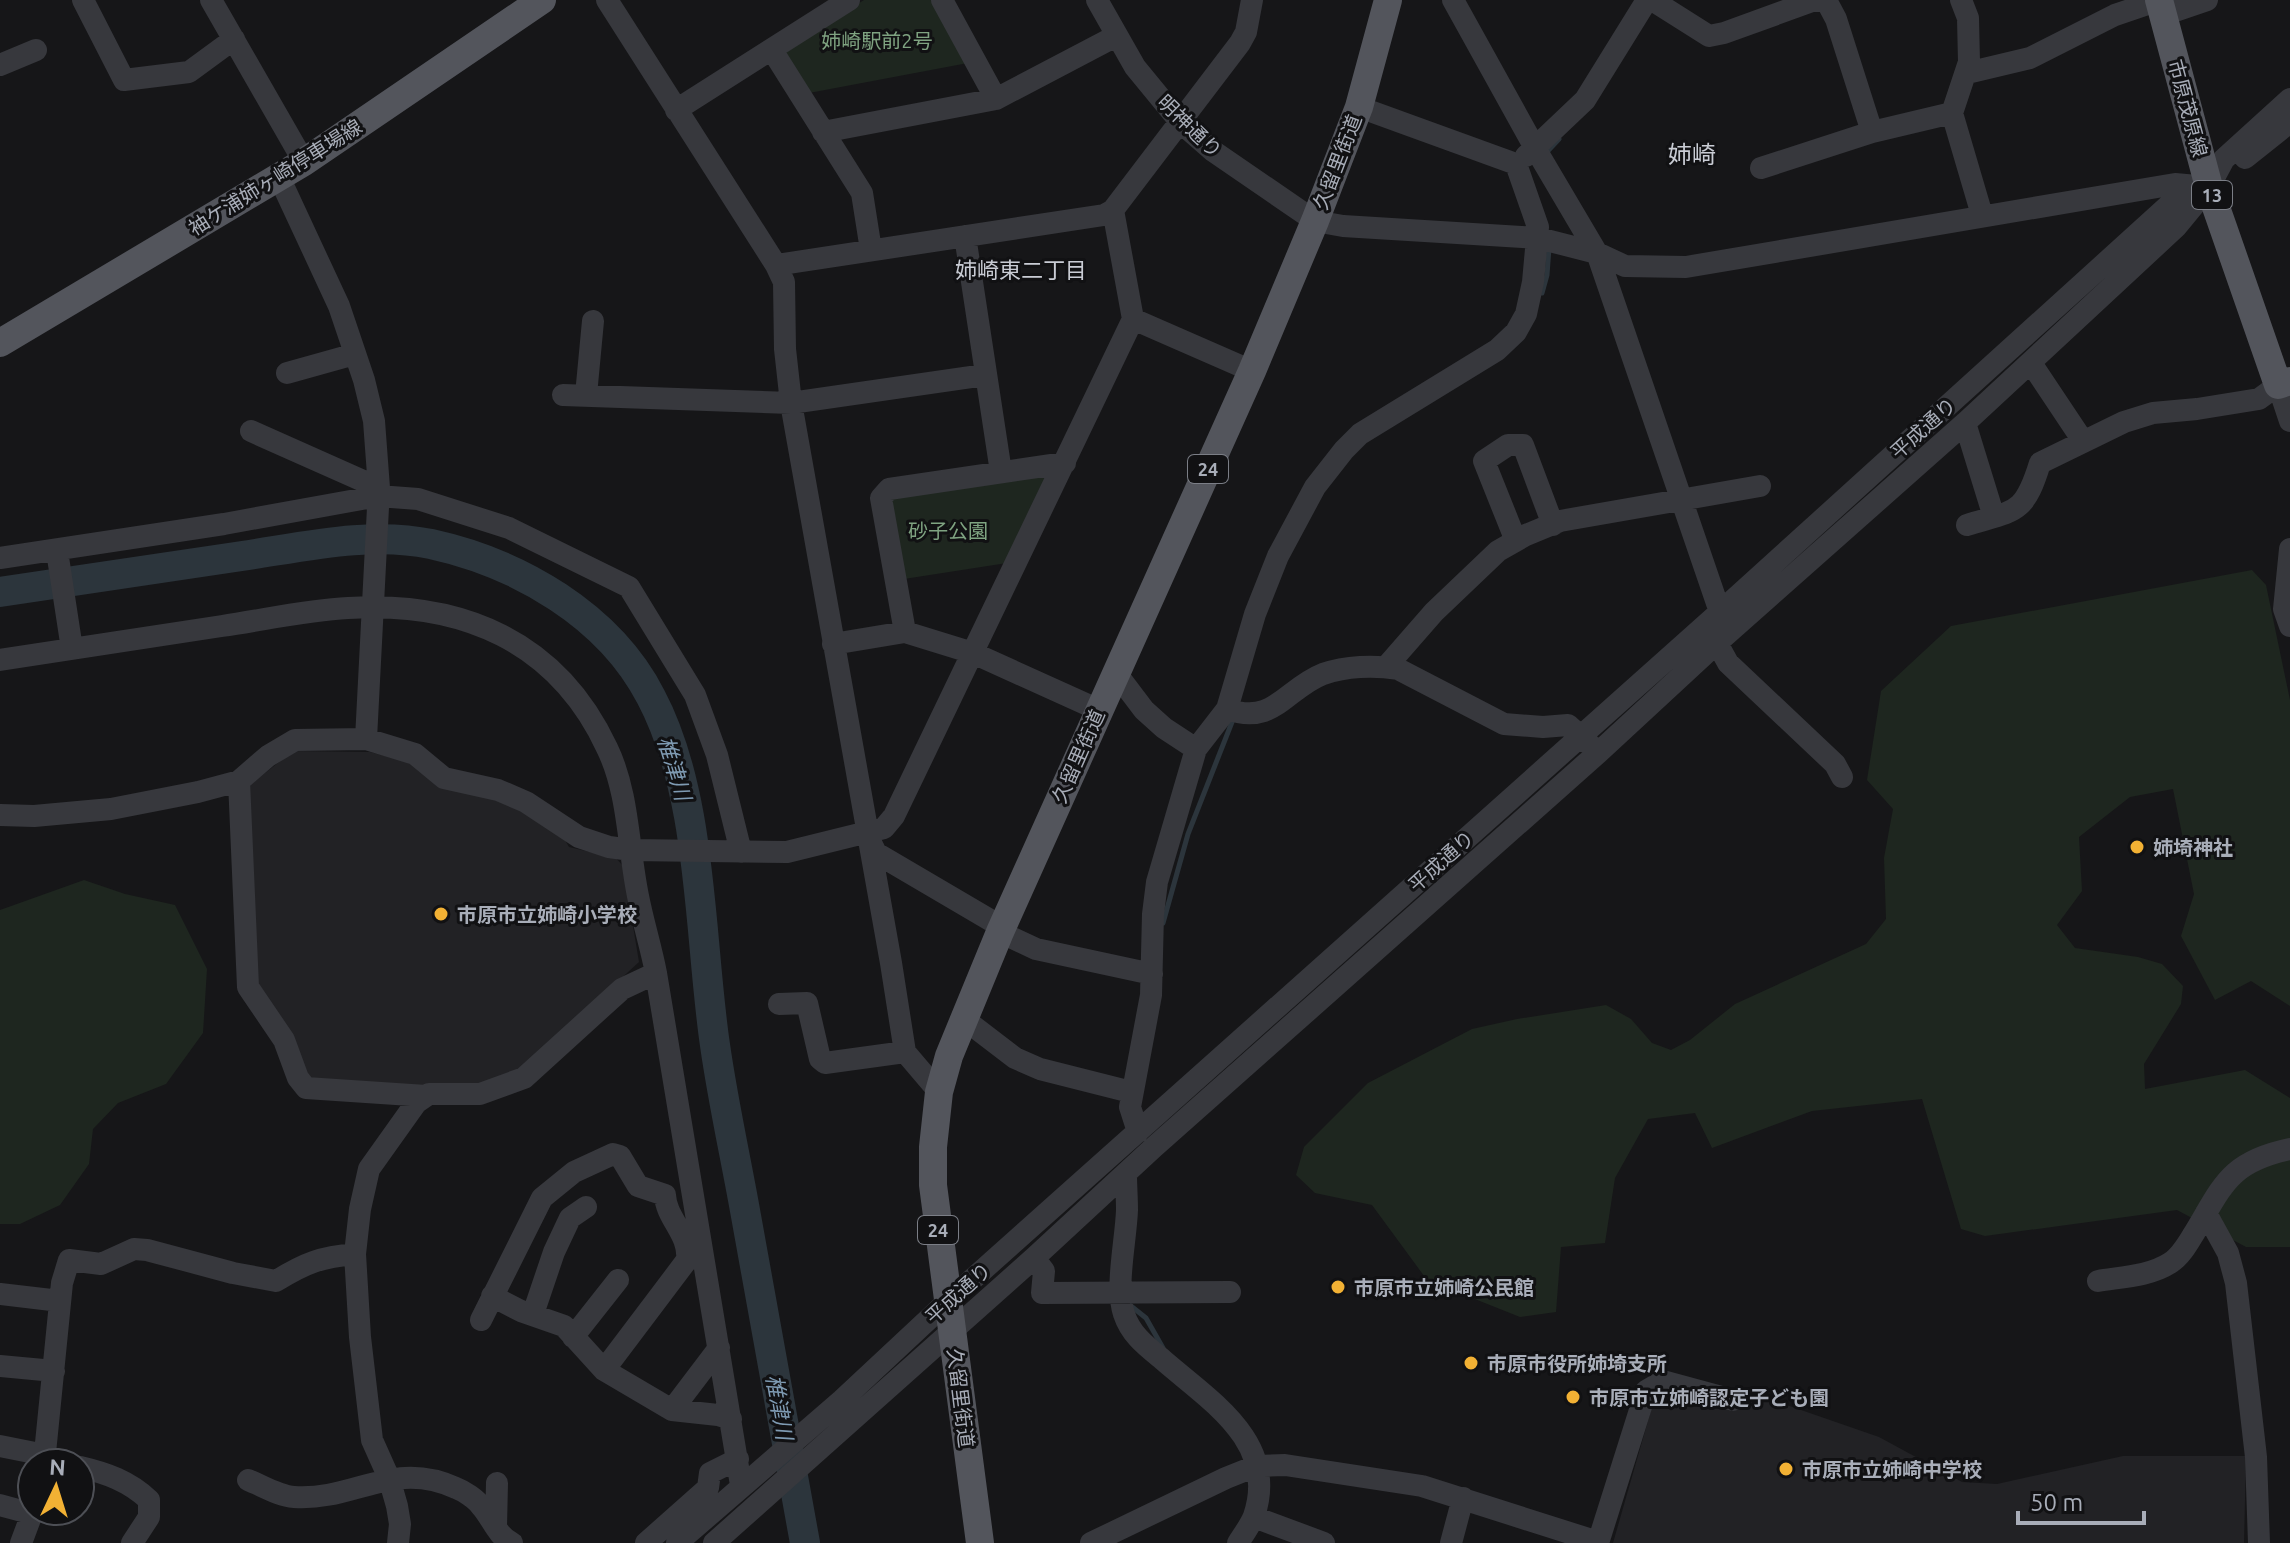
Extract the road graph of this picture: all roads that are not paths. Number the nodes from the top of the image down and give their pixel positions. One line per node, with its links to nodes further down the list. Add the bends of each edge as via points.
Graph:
1 (83, 0): 16 (street, via 124,80 189,72)
2 (211, 0): 16 (street)
3 (542, 0): 31 (main road, 袖ケ浦姉ヶ崎停車場線)
4 (607, 0): 24 (street)
5 (849, 0): 17 (street)
6 (942, 0): 21 (street)
7 (1097, 0): 15 (street, 明神通り)
8 (1252, 0): 27 (street, via 1240,43)
9 (1388, 0): 23 (main road, 久留里街道 / 24)
10 (1453, 0): 30 (street)
11 (1649, 0): 29 (street, via 1709,36 1815,0 1827,2); 30 (street, via 1585,100)
12 (1961, 0): 20 (street, via 1968,18)
13 (2207, 0): 14 (street)
14 (2160, 5): 20 (street, via 2115,15 2030,58); 35 (main road, 市原茂原線 / 13)
15 (1116, 36): 21 (street); 27 (street, 明神通り)
16 (234, 39): 31 (street)
17 (772, 50): 24 (street); 28 (street)
18 (29, 58): 19 (street)
19 (0, 65)
20 (1967, 73): 25 (street)
21 (996, 99): 28 (street)
22 (2290, 99): 35 (street, 平成通り, via 2224,159)
23 (1359, 107): 32 (street); 38 (main road, 久留里街道 / 24)
24 (676, 110): 43 (street)
25 (1952, 113): 29 (street); 37 (street)
26 (2290, 122): 35 (street, 平成通り)
27 (1181, 123): 36 (street); 38 (street, 明神通り)
28 (823, 132): 41 (street, via 862,193)
29 (1872, 132): 33 (street)
30 (1535, 148): 32 (street); 42 (street)
31 (304, 162): 34 (main road, 袖ケ浦姉ヶ崎停車場線)
32 (1516, 164): 40 (street)
33 (1761, 168)
34 (279, 177): 46 (main road, 袖ケ浦姉ヶ崎停車場線); 47 (street, via 339,306)
35 (2209, 187): 37 (street, via 2175,184); 48 (street, 平成通り, via 2176,227); 52 (main road, 市原茂原線 / 13); 71 (street, 平成通り, via 2168,206)
36 (1113, 210): 39 (street); 44 (street)
37 (1982, 215): 42 (street, via 1686,267 1625,266)
38 (1315, 221): 40 (street); 49 (main road, 久留里街道 / 24)
39 (965, 236): 41 (street); 51 (street)
40 (1538, 238): 42 (street); 81 (street, via 1526,314 1516,332 1472,367 1360,434 1315,487 1255,614)
41 (871, 250): 43 (street)
42 (1597, 253): 62 (street)
43 (776, 265): 53 (street, via 784,282)
44 (1133, 319): 49 (street); 58 (street)
45 (593, 321): 53 (street, via 574,395)
46 (0, 343)
47 (355, 354): 50 (street); 61 (street, via 374,421)
48 (2031, 363): 55 (street, 平成通り); 57 (street)
49 (1252, 371): 80 (main road, 久留里街道 / 24)
50 (287, 373)
51 (985, 375): 53 (street); 59 (street)
52 (2284, 383): 54 (street); 57 (street, via 2259,399 2153,413)
53 (791, 403): 75 (street)
54 (2290, 421)
55 (1965, 423): 63 (street); 74 (street, 平成通り)
56 (251, 431): 61 (street)
57 (2083, 441): 63 (street, via 2040,463 2025,503)
58 (1065, 463): 59 (street); 77 (street)
59 (1001, 472): 73 (street, via 889,489 881,498)
60 (1760, 486): 62 (street)
61 (378, 492): 68 (street); 70 (street); 92 (street, via 509,528 629,587 695,695 717,755)
62 (1682, 501): 64 (street); 71 (street)
63 (1994, 517): 65 (street)
64 (1553, 525): 66 (street); 66 (street, via 1523,445 1508,445 1484,461)
65 (1967, 525)
66 (1516, 541): 79 (street, via 1498,551 1434,612)
67 (2290, 549): 72 (street, via 2284,609)
68 (57, 551): 69 (street); 76 (street)
69 (0, 558)
70 (373, 607): 76 (street); 84 (street); 91 (street, via 464,618 546,664 591,718 609,750)
71 (1720, 612): 74 (street); 83 (street, 平成通り)
72 (2290, 626)
73 (905, 632): 75 (street); 77 (street)
74 (1717, 643): 86 (street, 平成通り); 87 (street, via 1728,663 1835,764)
75 (833, 644): 90 (street)
76 (72, 649): 78 (street)
77 (973, 653): 82 (street); 90 (street, via 894,816 884,828)
78 (0, 660)
79 (1386, 667): 81 (street, via 1326,673 1262,713); 83 (street, via 1504,724 1568,725)
80 (1116, 673): 82 (main road, 久留里街道 / 24); 85 (street, via 1144,710)
81 (1227, 709): 85 (street)
82 (1099, 710): 93 (main road, 久留里街道 / 24)
83 (1581, 736): 86 (street); 102 (street, 平成通り)
84 (366, 739): 88 (street, via 295,740); 91 (street, via 415,754 444,778 526,802 579,837)
85 (1196, 749): 95 (street, via 1157,882)
86 (1598, 753): 102 (street, 平成通り)
87 (1842, 777)
88 (239, 781): 89 (street, via 111,809); 101 (street, via 248,987 284,1040 298,1078 306,1088)
89 (0, 815)
90 (867, 834): 92 (street, via 787,852); 93 (street, via 876,853); 98 (street)
91 (631, 850): 92 (street); 94 (street)
92 (741, 852)
93 (1001, 930): 95 (street, via 1036,949); 97 (main road, 久留里街道 / 24)
94 (656, 973): 101 (street, via 622,989 524,1078 480,1094); 105 (street)
95 (1152, 974): 100 (street)
96 (779, 1004): 98 (street, via 807,1003 825,1063)
97 (964, 1019): 99 (main road, 久留里街道 / 24); 100 (street, via 1015,1058 1040,1069)
98 (905, 1052): 99 (street)
99 (939, 1092): 118 (main road, 久留里街道 / 24, via 933,1185)
100 (1131, 1092): 102 (street, via 1130,1107)
101 (426, 1096): 109 (street, via 369,1169)
102 (1146, 1140): 104 (street, 平成通り); 118 (street, 平成通り, via 1100,1166)
103 (2290, 1149): 108 (street, via 2238,1169 2222,1183)
104 (1126, 1174): 110 (street, 平成通り); 115 (street)
105 (692, 1182): 106 (street); 123 (street)
106 (665, 1195): 116 (street, via 638,1186 620,1156 613,1154 574,1172 542,1198); 125 (street, via 665,1206 687,1243 687,1260)
107 (586, 1207): 119 (street, via 570,1218)
108 (2206, 1213): 112 (street, via 2172,1262); 152 (street, via 2228,1253 2236,1283 2256,1457)
109 (355, 1254): 117 (street, via 326,1257 267,1281 134,1249 101,1264 69,1260); 134 (street, via 366,1405 372,1440)
110 (1034, 1258): 115 (street, via 1044,1271 1042,1293); 121 (street, 平成通り)
111 (618, 1280): 122 (street)
112 (2098, 1281)
113 (1230, 1292): 115 (street)
114 (0, 1294): 117 (street)
115 (1121, 1294): 132 (street, via 1134,1335 1234,1421 1251,1445)
116 (492, 1296): 119 (street); 120 (street)
117 (60, 1301): 126 (street)
118 (948, 1301): 121 (main road, 久留里街道 / 24); 136 (street, 平成通り)
119 (533, 1314): 122 (street, via 564,1326)
120 (481, 1320)
121 (952, 1329): 146 (street, 平成通り); 147 (main road, 久留里街道 / 24)
122 (573, 1337): 125 (street)
123 (719, 1348): 128 (street); 129 (street)
124 (0, 1366): 126 (street)
125 (604, 1370): 128 (street)
126 (54, 1371): 130 (street)
127 (1733, 1400): 141 (street, via 1663,1381 1646,1391)
128 (672, 1410): 129 (street)
129 (731, 1419): 131 (street)
130 (45, 1447)
131 (738, 1459): 136 (street); 144 (street, via 710,1473 708,1488)
132 (1256, 1466): 138 (street, via 1316,1468); 139 (street); 148 (street)
133 (96, 1471): 142 (street, via 135,1487 149,1500 149,1517)
134 (389, 1478): 135 (street, via 309,1497 290,1497); 140 (street, via 408,1476 457,1488 481,1505); 143 (street, via 400,1524)
135 (248, 1480)
136 (744, 1482): 145 (street, 平成通り)
137 (497, 1483): 140 (street)
138 (1463, 1498): 141 (street); 151 (street)
139 (1254, 1517): 149 (street); 150 (street)
140 (504, 1535)
141 (1598, 1542)
142 (132, 1543)
143 (398, 1543)
144 (646, 1543)
145 (677, 1543)
146 (714, 1543)
147 (980, 1543)
148 (1091, 1543)
149 (1238, 1543)
150 (1324, 1543)
151 (1451, 1543)
152 (2259, 1543)

